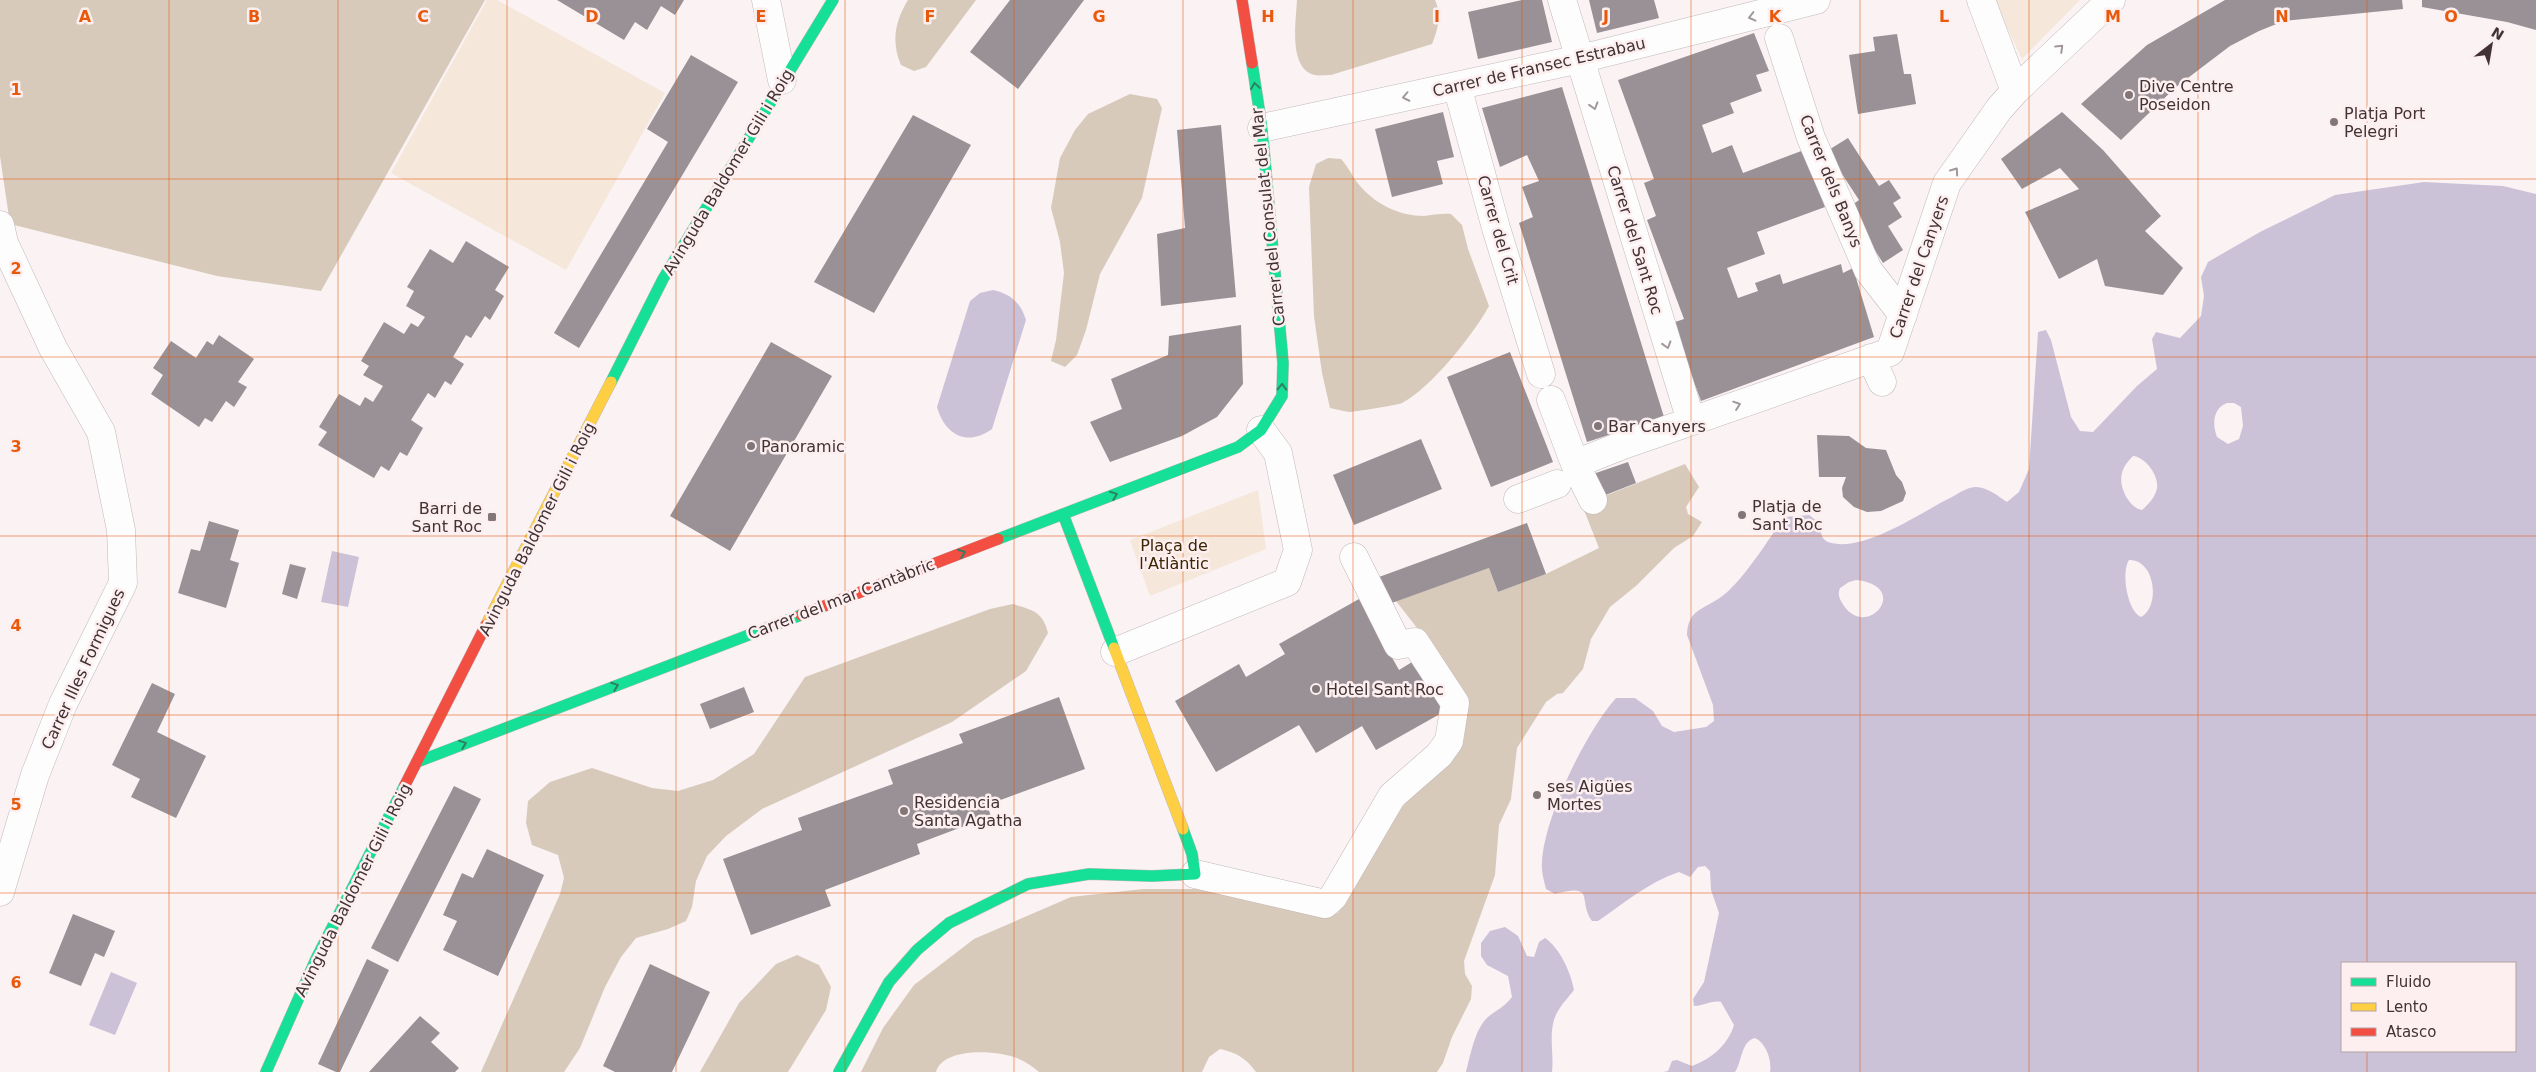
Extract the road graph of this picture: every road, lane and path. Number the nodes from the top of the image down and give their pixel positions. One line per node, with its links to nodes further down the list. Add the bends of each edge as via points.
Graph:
1 (766, 0): 10 (street)
2 (833, 0): 10 (street, Avinguda Baldomer Gili i Roig)
3 (1242, 0): 13 (street, Carrer del Consulat del Mar, one-way to 3)
4 (1562, 0): 9 (street, Carrer del Sant Roc)
5 (1816, 0): 9 (street, Carrer de Fransec Estrabau, one-way to 9)
6 (1981, 0): 12 (street)
7 (2111, 0): 12 (street, Carrer del Canyers, one-way to 7)
8 (1780, 38): 15 (street, Carrer dels Banys, via 1811,138 1868,270)
9 (1580, 59): 11 (street, Carrer de Fransec Estrabau); 18 (street, Carrer del Sant Roc, one-way to 18)
10 (782, 80): 27 (street, Avinguda Baldomer Gili i Roig, via 663,279)
11 (1457, 86): 13 (street, Carrer de Fransec Estrabau, one-way to 13); 16 (street, Carrer del Crit)
12 (2016, 91): 15 (street, Carrer del Canyers, one-way to 12, via 1947,183)
13 (1262, 128): 19 (street, Carrer del Consulat del Mar, one-way to 13, via 1282,396 1283,363)
14 (0, 225): 29 (street, Carrer Illes Formigues, via 4,243 53,348 101,432 121,530 124,583 63,704 35,775)
15 (1903, 315): 18 (street, Carrer del Canyers, one-way to 15, via 1876,370 1890,352)
16 (1541, 374)
17 (1551, 400): 20 (street)
18 (1691, 421): 20 (street, Carrer del Canyers)
19 (1261, 430): 24 (street, Carrer del mar Cantàbric, one-way to 19, via 1238,447); 26 (street, via 1278,453 1298,550 1287,582)
20 (1575, 464): 23 (street)
21 (1557, 484): 22 (street)
22 (1518, 499)
23 (1593, 500)
24 (1063, 514): 26 (street); 27 (street, Carrer del mar Cantàbric, one-way to 24)
25 (1354, 558): 28 (street, via 1398,645 1415,642 1455,702 1449,741 1439,755 1392,796 1333,897 1325,904)
26 (1115, 652): 28 (street, via 1192,854)
27 (417, 762): 30 (street, Avinguda Baldomer Gili i Roig, via 316,958)
28 (1195, 874): 31 (street, via 1089,874 1028,884 949,923 917,950 889,982)
29 (0, 892)
30 (266, 1072)
31 (840, 1072)

